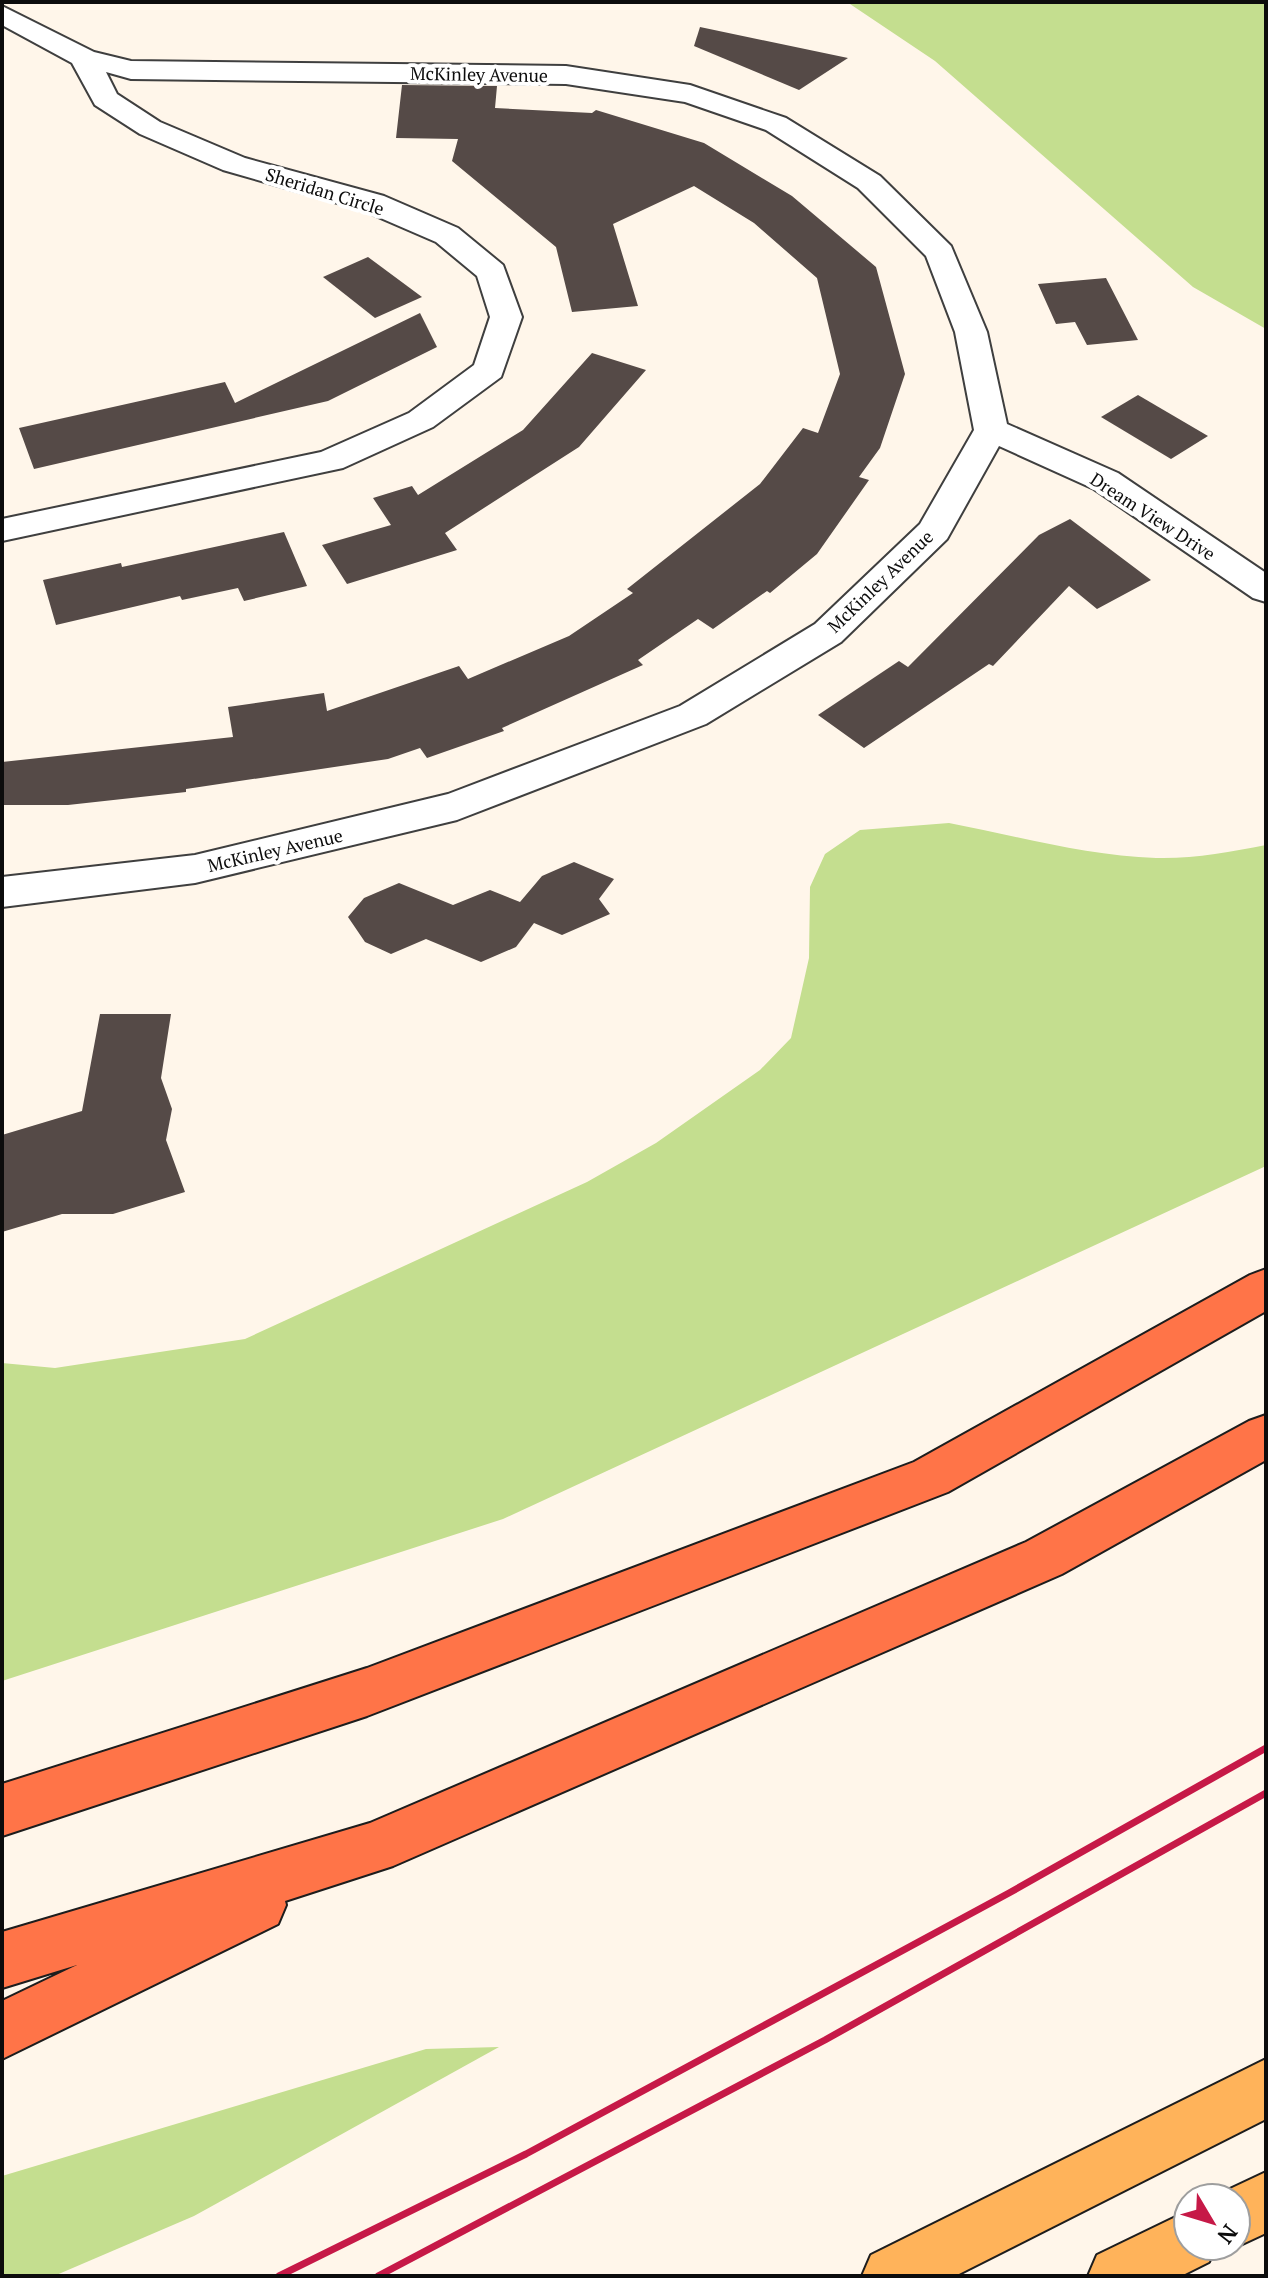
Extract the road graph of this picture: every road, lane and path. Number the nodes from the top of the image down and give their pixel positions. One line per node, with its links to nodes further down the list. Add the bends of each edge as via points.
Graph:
1 (2, 14): 2 (street)
2 (84, 58): 3 (street, McKinley Avenue, via 131,70 566,75 690,94 776,124 869,182 940,253 971,332); 4 (street, Sheridan Circle, via 105,99 150,128 234,164 373,203 447,235 492,272 506,317 489,370 421,420 331,461)
3 (991, 430): 5 (street, Dream View Drive, via 1106,481); 6 (street, McKinley Avenue, via 934,531 828,633 693,715 457,806 195,869)
4 (2, 530)
5 (1266, 590)
6 (2, 892)
7 (1266, 1288): 9 (highway, via 931,1477 367,1692)
8 (1266, 1436): 10 (highway, via 1044,1558)
9 (2, 1810)
10 (374, 1848): 11 (highway); 12 (highway)
11 (2, 1960)
12 (2, 2031)
13 (1266, 2088): 15 (main road)
14 (1172, 2249): 16 (main road)
15 (892, 2276)
16 (1118, 2276)

